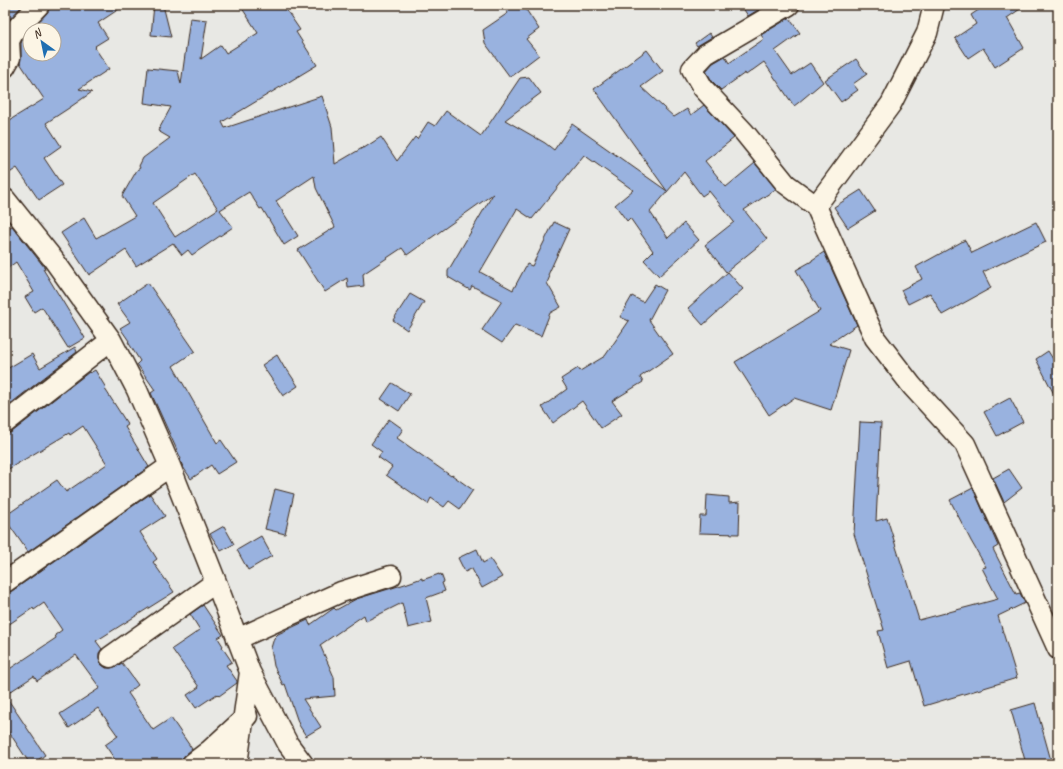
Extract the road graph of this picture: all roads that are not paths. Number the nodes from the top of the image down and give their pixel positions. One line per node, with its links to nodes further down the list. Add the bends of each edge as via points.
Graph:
1 (39, 5): 4 (street, via 14,31 10,41 10,58)
2 (789, 5): 5 (street, via 706,54 692,69 703,88 744,132 786,184)
3 (934, 5): 5 (street, via 927,32 891,104)
4 (5, 67)
5 (816, 206): 14 (street, via 875,338 912,386 965,444)
6 (9, 212): 7 (street, via 53,260)
7 (112, 340): 8 (street); 9 (street)
8 (5, 423)
9 (170, 466): 11 (street); 12 (street)
10 (391, 576): 13 (street, via 341,592)
11 (5, 582)
12 (216, 582): 13 (street); 15 (street)
13 (237, 639): 16 (street)
14 (1058, 649)
15 (110, 657)
16 (250, 672): 17 (street); 18 (street)
17 (266, 702): 18 (street); 22 (street, via 288,744)
18 (244, 719): 19 (street); 20 (street)
19 (209, 752): 20 (street); 21 (street)
20 (238, 757)
21 (192, 764)
22 (303, 764)

